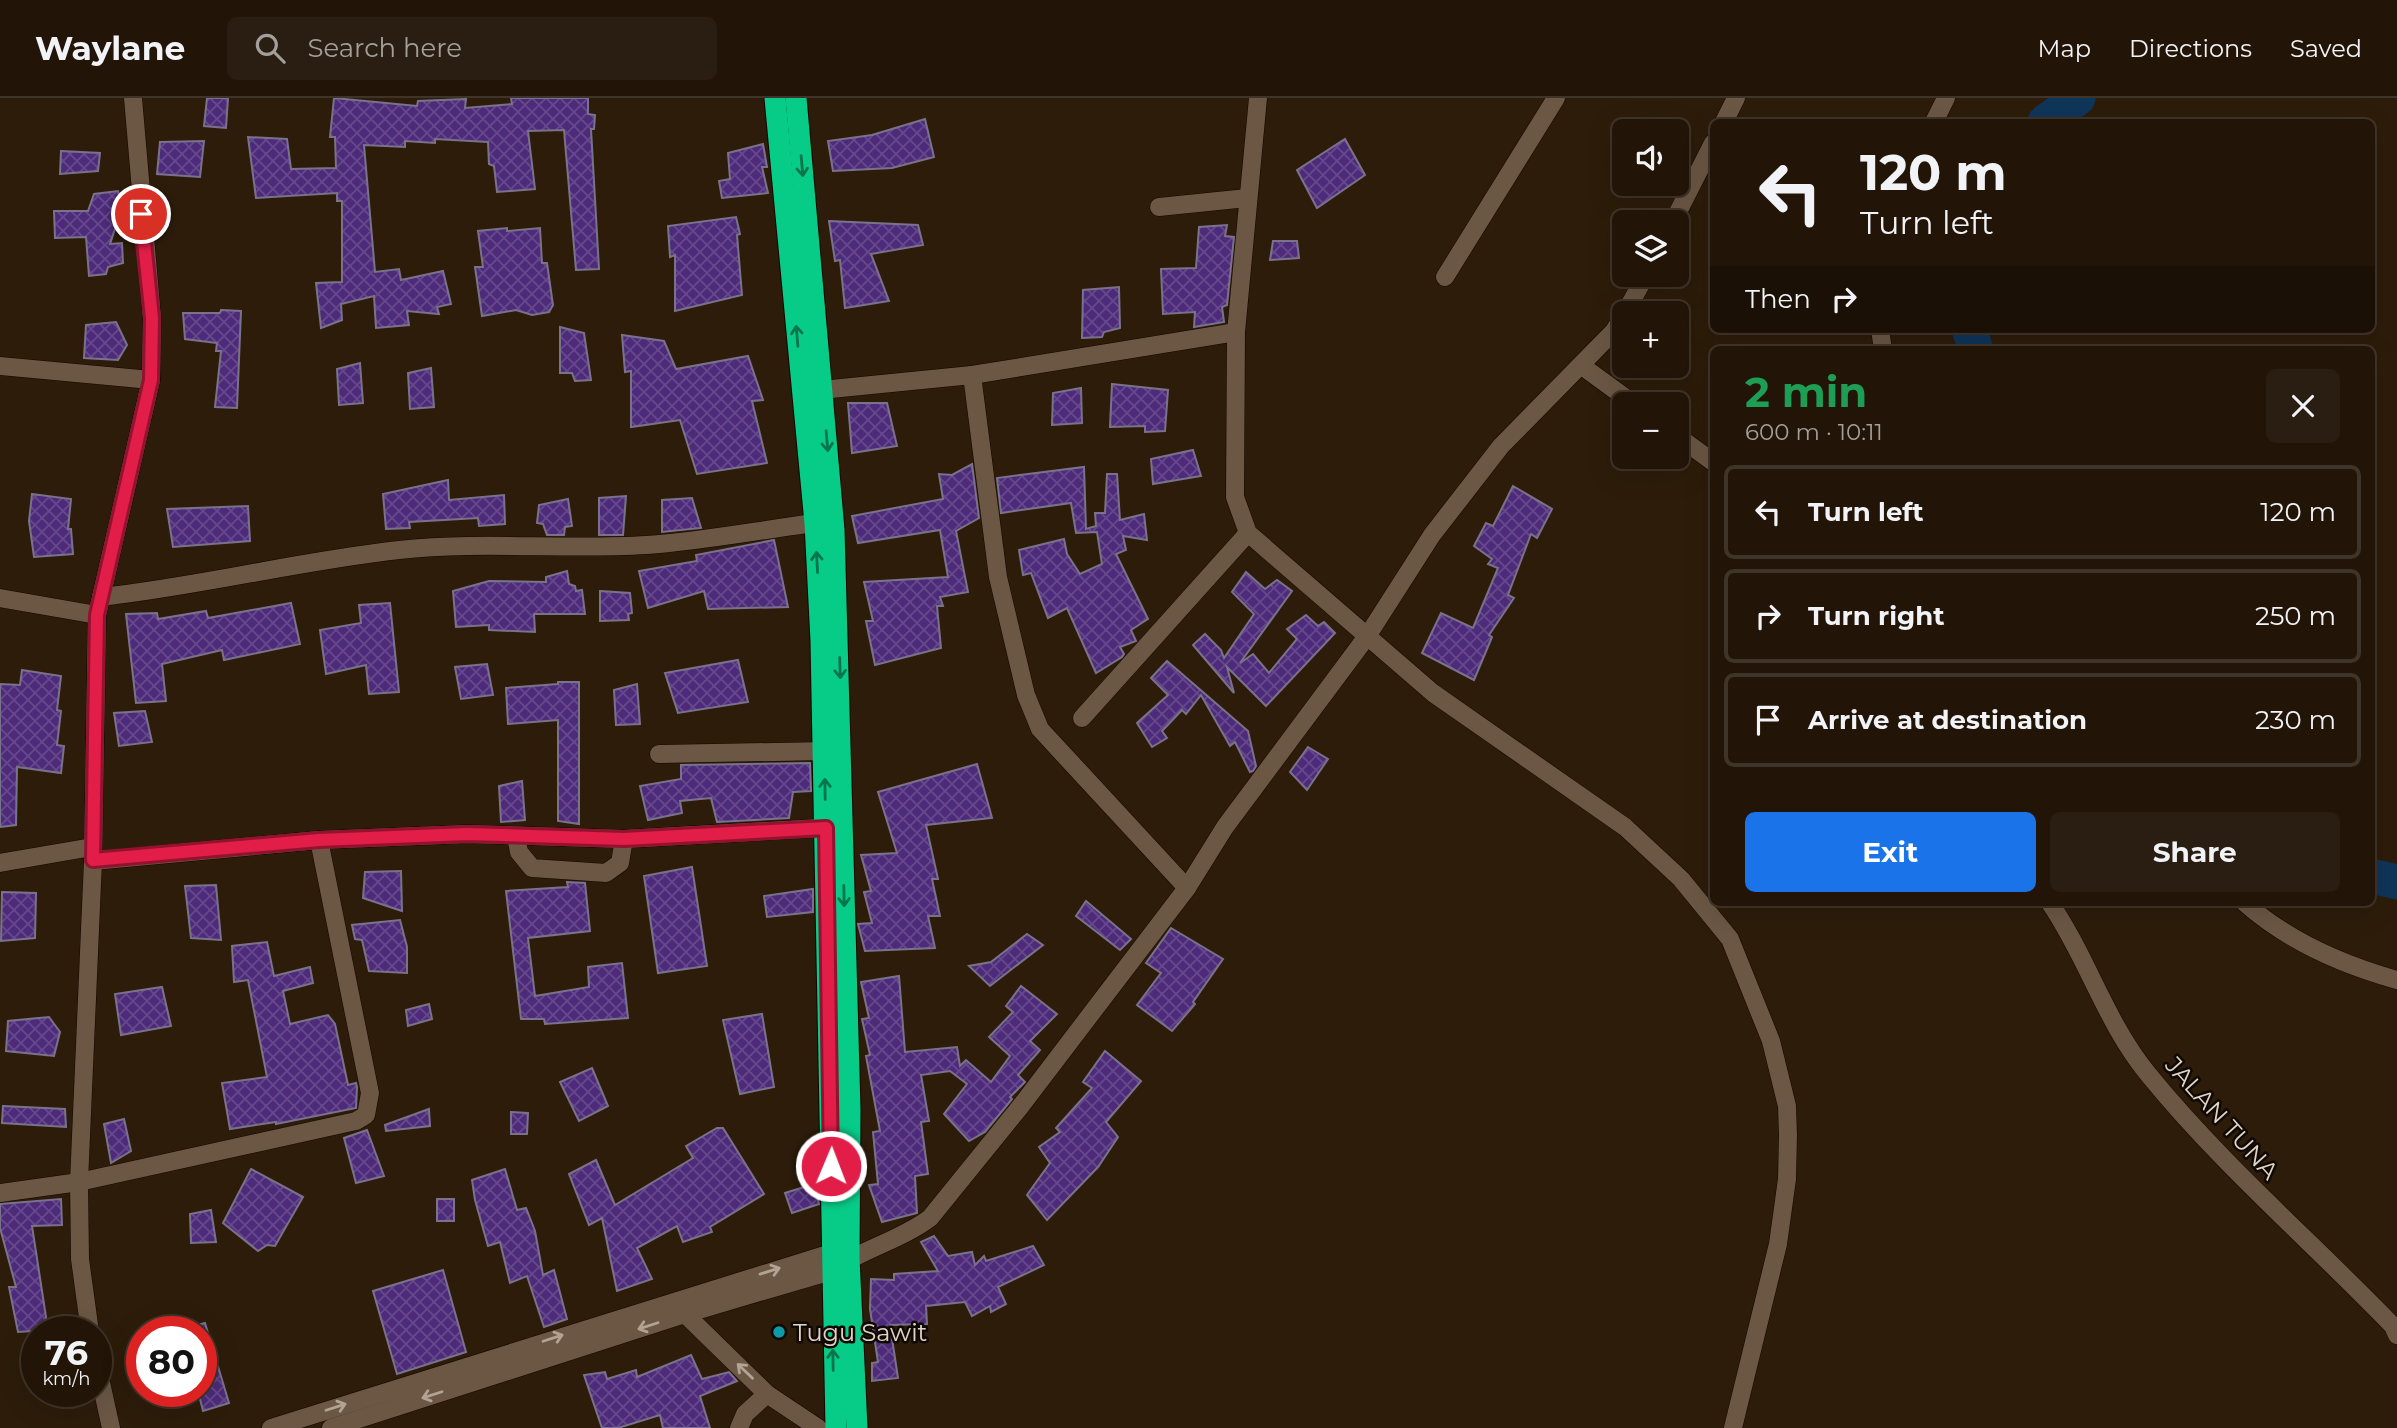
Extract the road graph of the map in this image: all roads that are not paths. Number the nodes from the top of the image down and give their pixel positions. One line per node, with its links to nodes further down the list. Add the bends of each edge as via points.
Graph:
1 (133, 98): 20 (street, via 152,318)
2 (775, 98): 25 (highway, one-way to 2)
3 (796, 98): 21 (highway, one-way to 21)
4 (1258, 98): 11 (street)
5 (1556, 98): 14 (street)
6 (1736, 98): 8 (street)
7 (1947, 98): 9 (street)
8 (1726, 119)
9 (1936, 119)
10 (1710, 149): 13 (street)
11 (1247, 198): 12 (street); 15 (street)
12 (1159, 207)
13 (1679, 210)
14 (1445, 277)
15 (1236, 332): 19 (street); 26 (street, via 1235,497)
16 (1612, 333): 18 (street)
17 (0, 366): 20 (street)
18 (1582, 366): 22 (street); 29 (street, via 1501,446 1432,535)
19 (972, 375): 21 (street); 39 (street, via 998,577 1026,695 1040,729)
20 (151, 380): 28 (street)
21 (821, 390): 33 (highway, one-way to 33, via 834,530)
22 (1618, 392)
23 (1689, 444): 24 (street)
24 (1710, 460)
25 (815, 523): 28 (street, via 648,545 400,550 302,564); 31 (highway, one-way to 25)
26 (1248, 533): 29 (street); 30 (street)
27 (0, 598): 28 (street)
28 (99, 606): 37 (street)
29 (1368, 635): 39 (street, via 1224,827); 58 (street, via 1433,693 1625,827 1681,879 1730,939 1771,1041 1787,1107 1788,1135 1778,1244)
30 (1082, 718)
31 (825, 751): 32 (street); 33 (highway, one-way to 31)
32 (659, 754)
33 (835, 827): 35 (street); 45 (highway)
34 (516, 836): 35 (street); 35 (street, via 519,852 532,868 606,873 620,863); 36 (street)
35 (624, 839)
36 (319, 840): 37 (street); 43 (street, via 370,1093 366,1115 356,1121)
37 (92, 854): 38 (street); 43 (street)
38 (0, 863)
39 (1187, 888): 45 (street, via 948,1199 915,1229)
40 (2052, 906): 48 (street, JALAN TUNA, via 2106,1008 2147,1072)
41 (2248, 906): 42 (street, via 2272,927 2369,972)
42 (2397, 980)
43 (79, 1182): 44 (street); 47 (street, via 80,1259)
44 (0, 1193)
45 (837, 1261): 46 (street); 56 (highway, one-way to 45); 57 (highway)
46 (682, 1306): 49 (street, one-way to 46); 52 (street, one-way to 46); 53 (street, one-way to 53)
47 (88, 1316)
48 (2397, 1335)
49 (767, 1394): 54 (street, via 745,1414); 55 (street)
50 (106, 1407): 51 (street)
51 (111, 1428)
52 (271, 1428)
53 (331, 1428)
54 (739, 1428)
55 (818, 1428)
56 (836, 1428)
57 (858, 1428)
58 (1733, 1428)

